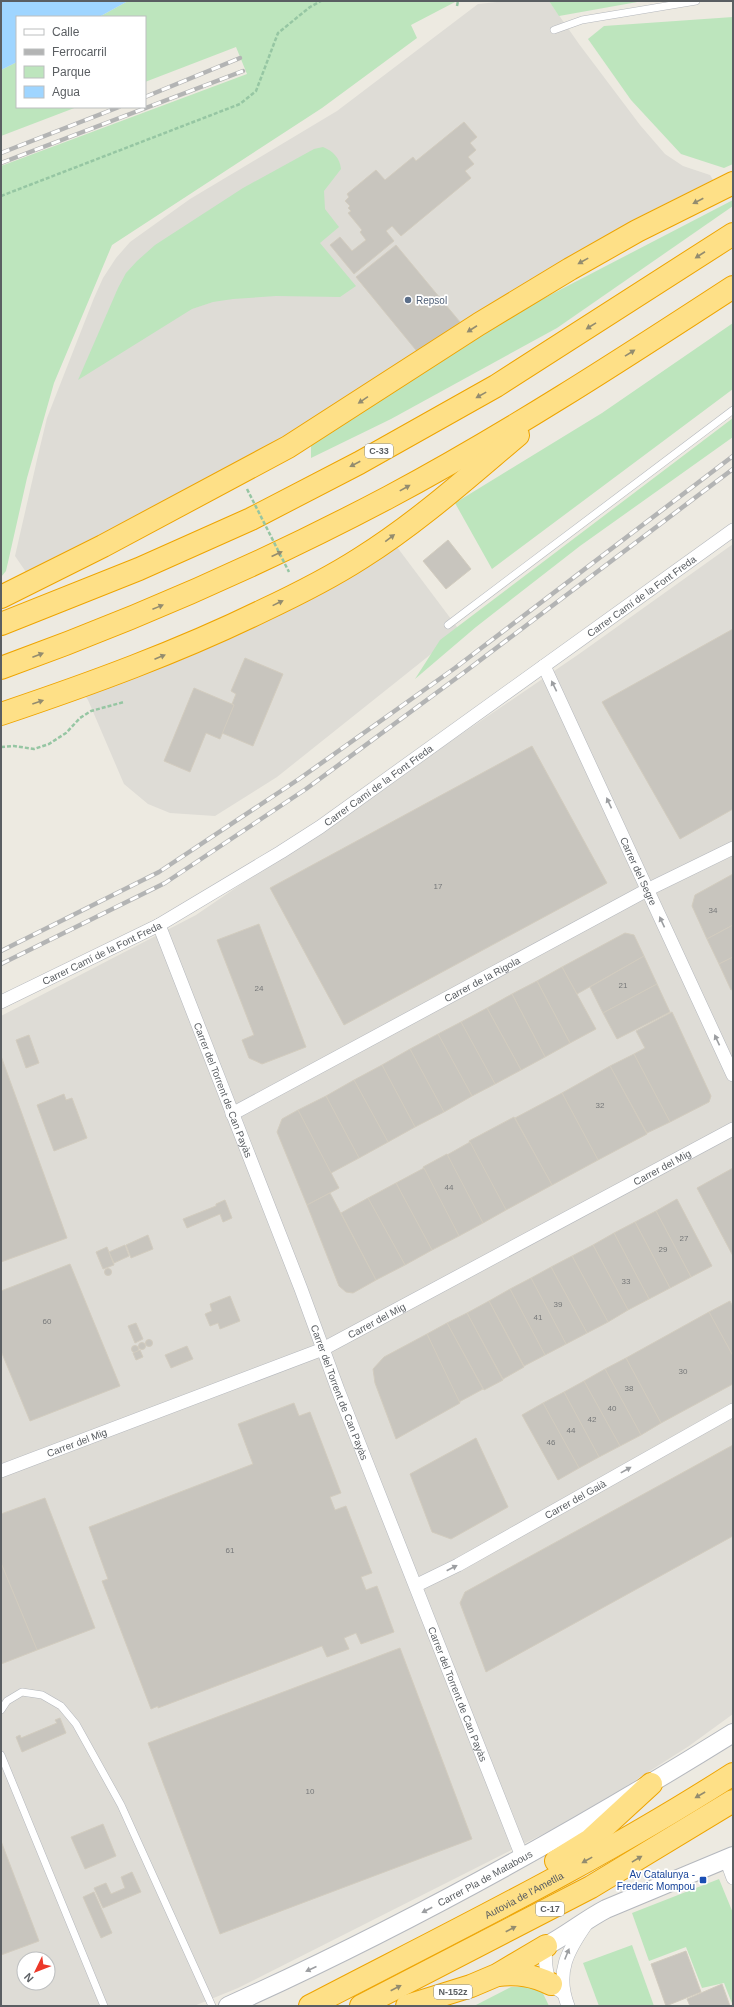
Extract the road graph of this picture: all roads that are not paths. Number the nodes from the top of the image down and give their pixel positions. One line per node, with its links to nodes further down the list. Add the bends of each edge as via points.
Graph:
1 (696, 1): 2 (lane, via 582,20)
2 (554, 30)
3 (733, 183): 9 (highway, one-way to 9, via 570,269 479,324 288,447 103,546)
4 (733, 234): 10 (highway, C-33, one-way to 10, via 496,386 359,463 251,519 139,569)
5 (733, 287): 6 (highway, one-way to 5)
6 (573, 389): 13 (highway, one-way to 6, via 168,603 279,553 444,467); 14 (highway, one-way to 6, via 141,665 332,576 362,558 433,505)
7 (733, 410): 11 (lane)
8 (733, 530): 12 (street, Carrer Camí de la Font Freda)
9 (1, 596)
10 (1, 624)
11 (448, 625)
12 (544, 666): 16 (street, Carrer del Segre, one-way to 12); 17 (street, Carrer Camí de la Font Freda, via 320,826)
13 (1, 668)
14 (1, 714)
15 (733, 848): 16 (street, Carrer de la Rigola)
16 (647, 890): 19 (street, Carrer del Segre, one-way to 16); 20 (street, Carrer de la Rigola)
17 (159, 924): 18 (street, Carrer Camí de la Font Freda); 20 (street, Carrer del Torrent de Can Payàs)
18 (1, 1002)
19 (733, 1075)
20 (232, 1114): 22 (street, Carrer del Torrent de Can Payàs)
21 (733, 1129): 22 (street, Carrer del Mig)
22 (323, 1349): 24 (street, Carrer del Mig); 25 (street, Carrer del Torrent de Can Payàs)
23 (733, 1410): 25 (street, Carrer del Gaià, one-way to 23, via 465,1561)
24 (1, 1471)
25 (417, 1585): 33 (street, Carrer del Torrent de Can Payàs)
26 (1, 1710): 41 (lane, via 7,1701 22,1692 42,1695 61,1706 76,1724 121,1805)
27 (733, 1733): 30 (main road, Carrer Pla de Matabous)
28 (1, 1756): 40 (lane)
29 (733, 1774): 36 (highway, Autovia de l'Ametlla / C-17, one-way to 36, via 609,1848)
30 (651, 1784): 33 (main road, Carrer Pla de Matabous); 36 (highway, via 590,1840 523,1881)
31 (733, 1802): 44 (highway, C-17, one-way to 31, via 591,1887)
32 (729, 1858): 34 (street); 35 (main road, N-152z)
33 (523, 1859): 42 (main road, Carrer Pla de Matabous, one-way to 42, via 380,1935)
34 (733, 1878)
35 (590, 1918): 37 (main road, N-152z, via 570,1934); 39 (street, one-way to 35, via 569,1949)
36 (472, 1923): 43 (highway, Autovia de l'Ametlla / C-17)
37 (546, 1946): 38 (highway, N-152z); 39 (street, via 545,1961)
38 (497, 1975): 39 (highway, via 526,1975); 45 (highway, N-152z)
39 (557, 1988): 46 (street)
40 (104, 2006)
41 (212, 2006)
42 (228, 2006)
43 (310, 2006)
44 (361, 2006)
45 (407, 2006)
46 (568, 2006)

